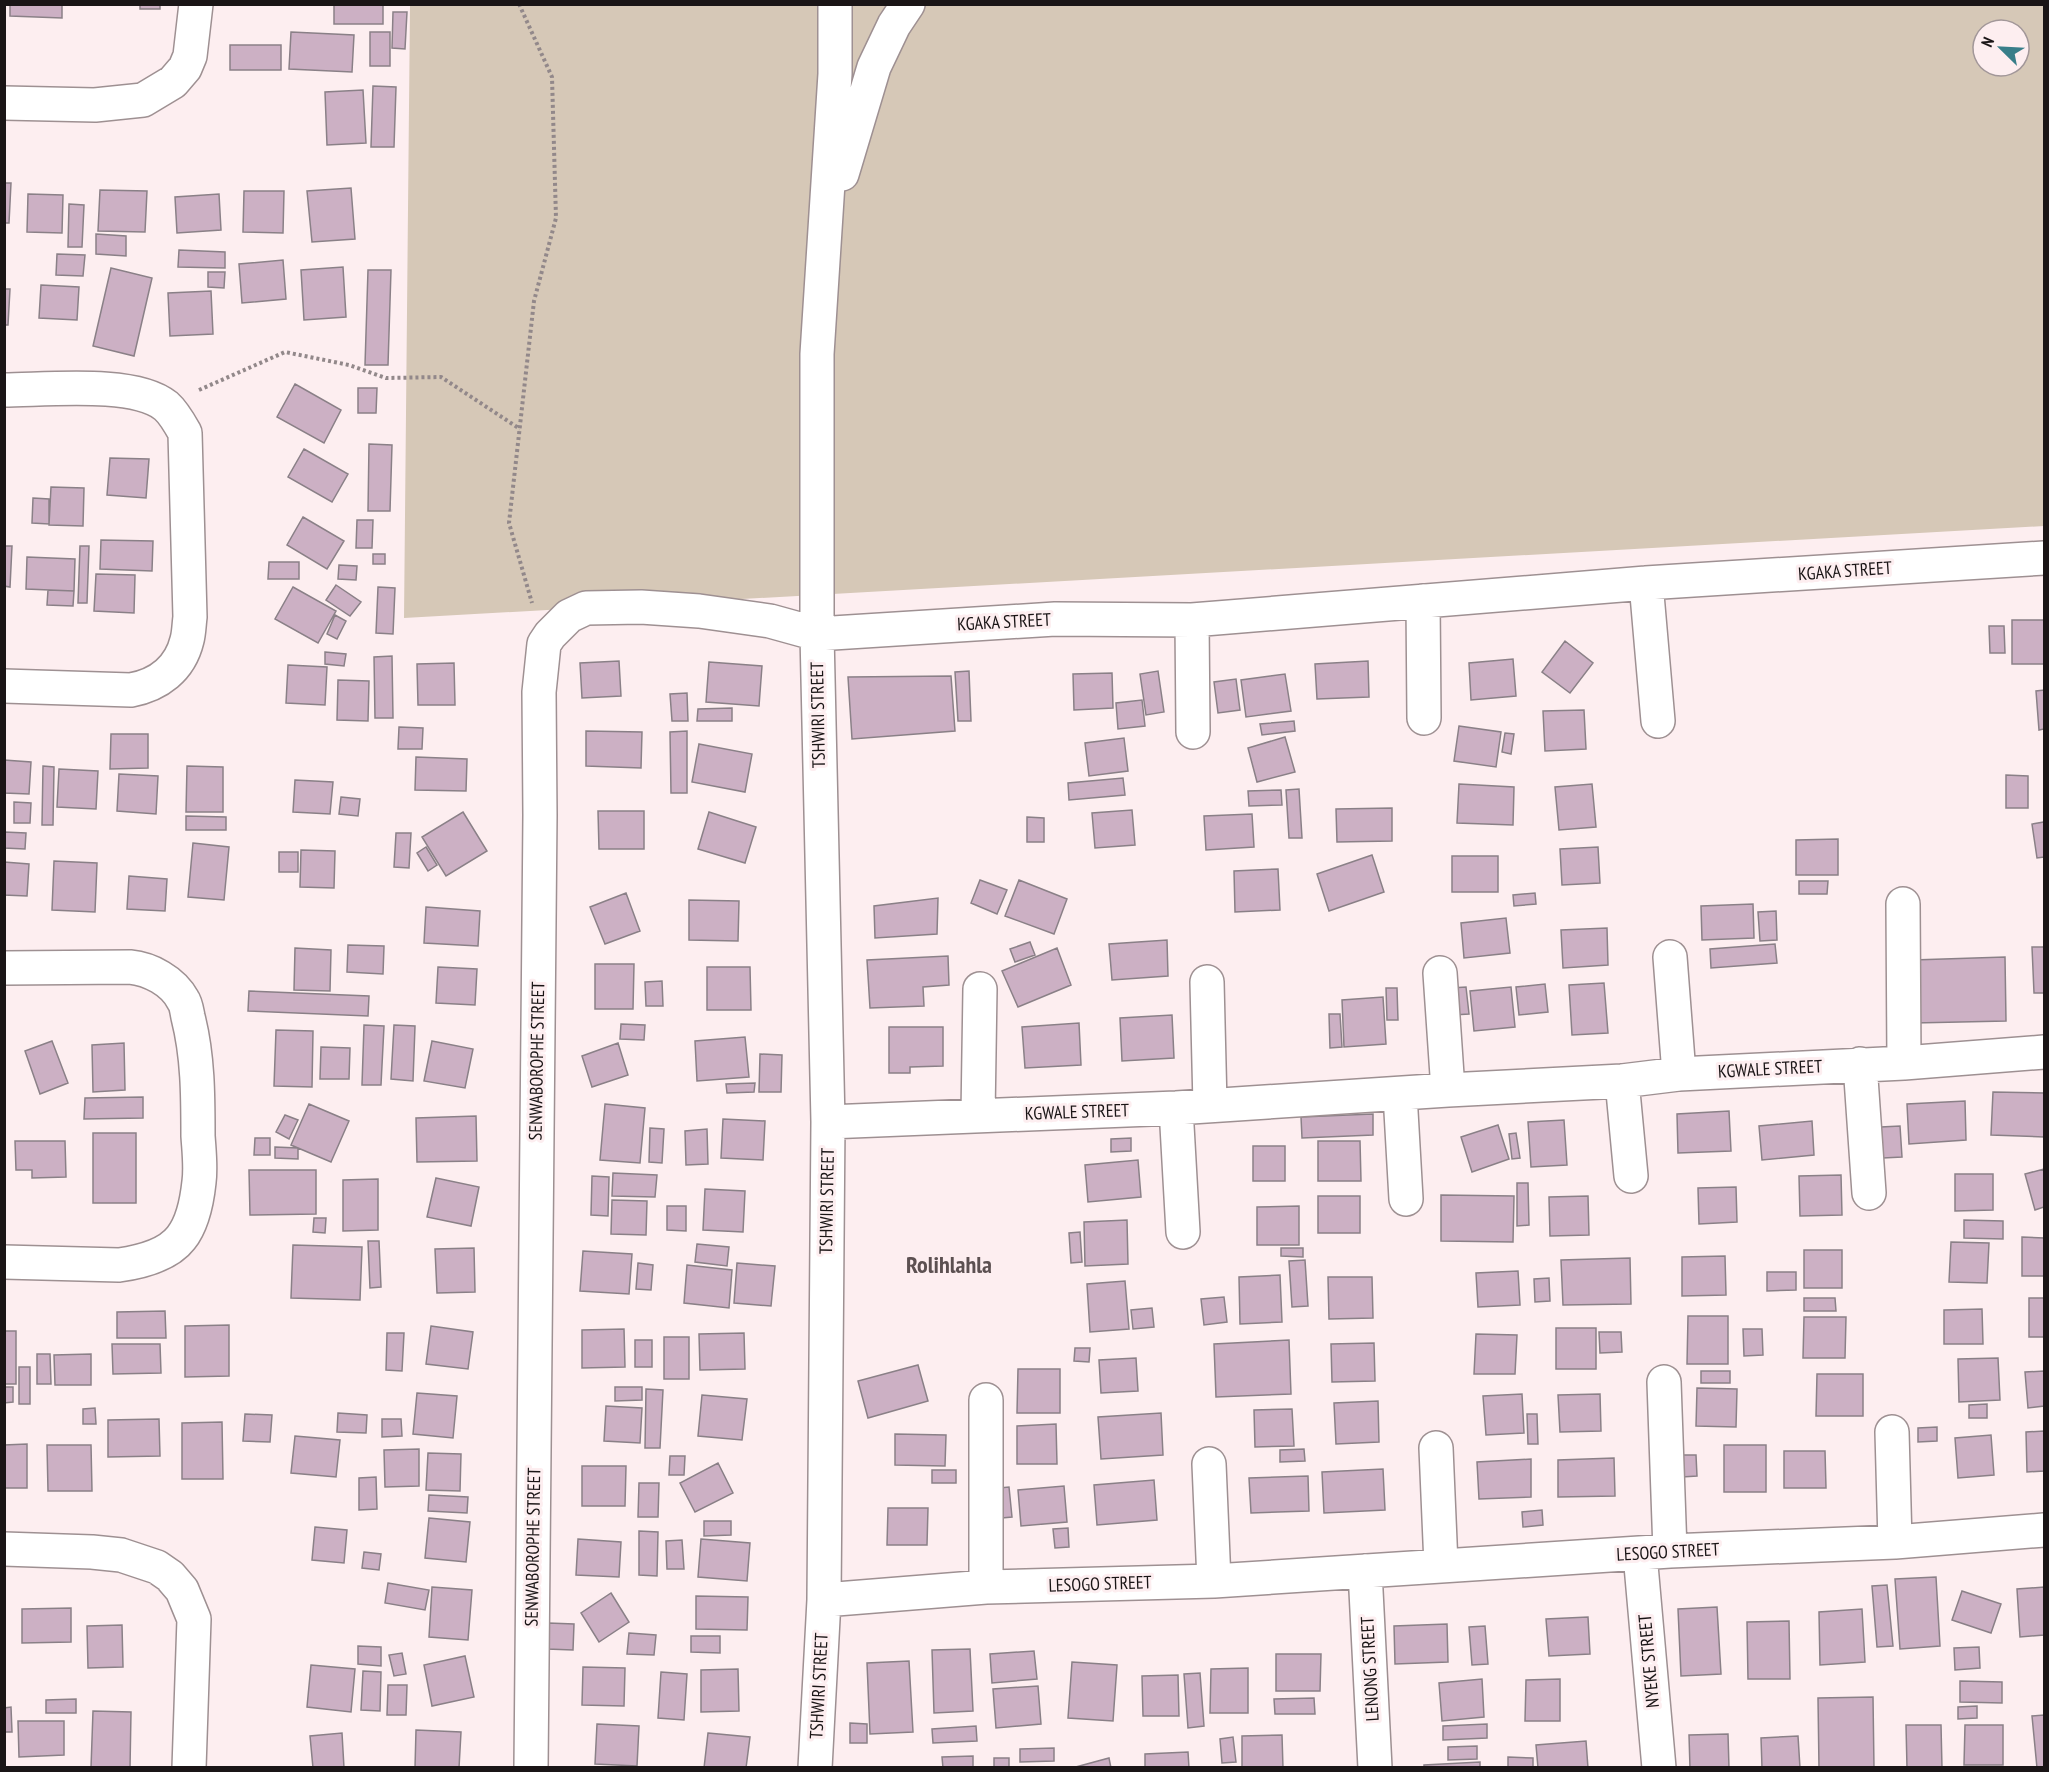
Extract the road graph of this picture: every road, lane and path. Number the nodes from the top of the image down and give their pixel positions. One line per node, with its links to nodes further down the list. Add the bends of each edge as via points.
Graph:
1 (196, 4): 5 (street, via 190,56 184,68 173,82 143,100 95,105)
2 (519, 4): 9 (path, via 552,77 556,218 534,301)
3 (835, 4): 6 (street)
4 (908, 4): 6 (street, via 874,67)
5 (4, 103)
6 (826, 228): 14 (street, TSHWIRI STREET, via 817,354)
7 (4, 390): 8 (street, via 126,391)
8 (165, 406): 9 (path, via 285,352 349,365 386,378 441,377); 16 (street, via 185,433 190,617 184,651 164,677 153,685 131,690)
9 (520, 429): 15 (path, via 509,523)
10 (2044, 558): 11 (street, KGAKA STREET)
11 (1646, 583): 12 (street, KGAKA STREET); 18 (street)
12 (1423, 601): 13 (street, KGAKA STREET); 17 (street)
13 (1192, 620): 14 (street, KGAKA STREET, via 1055,619); 19 (street)
14 (816, 634): 15 (street, via 737,615 596,606 569,616); 36 (street, TSHWIRI STREET)
15 (544, 644): 57 (street, SENWABOROPHE STREET, via 539,692)
16 (4, 686)
17 (1424, 718)
18 (1658, 721)
19 (1193, 732)
20 (1903, 904): 27 (street)
21 (1670, 957): 29 (street)
22 (4, 968): 41 (street, via 136,968 171,985 184,1000 192,1030 197,1072 199,1179 195,1208 183,1237 150,1258 119,1265)
23 (1440, 973): 31 (street)
24 (1208, 982): 33 (street)
25 (980, 989): 35 (street)
26 (2044, 1052): 27 (street, KGWALE STREET)
27 (1904, 1063): 28 (street, KGWALE STREET)
28 (1860, 1064): 29 (street, KGWALE STREET); 38 (street)
29 (1679, 1074): 30 (street, KGWALE STREET)
30 (1622, 1082): 31 (street, KGWALE STREET); 37 (street)
31 (1448, 1090): 32 (street, KGWALE STREET)
32 (1400, 1094): 33 (street, KGWALE STREET); 39 (street)
33 (1210, 1105): 34 (street, KGWALE STREET)
34 (1176, 1108): 35 (street, KGWALE STREET); 40 (street)
35 (978, 1115): 36 (street, KGWALE STREET)
36 (828, 1122): 55 (street, TSHWIRI STREET)
37 (1631, 1176)
38 (1869, 1193)
39 (1406, 1199)
40 (1183, 1232)
41 (4, 1262)
42 (1664, 1382): 50 (street, NYEKE STREET)
43 (986, 1400): 54 (street)
44 (1892, 1432): 48 (street)
45 (1436, 1448): 51 (street)
46 (1209, 1464): 53 (street)
47 (2044, 1530): 48 (street, LESOGO STREET)
48 (1895, 1542): 50 (street, LESOGO STREET)
49 (4, 1550): 56 (street, via 121,1555 157,1567 182,1590 194,1619)
50 (1655, 1552): 51 (street, LESOGO STREET); 60 (street, NYEKE STREET)
51 (1440, 1566): 52 (street, LESOGO STREET)
52 (1365, 1571): 53 (street, LESOGO STREET); 59 (street, LENONG STREET)
53 (1214, 1581): 54 (street, LESOGO STREET)
54 (986, 1587): 55 (street, LESOGO STREET)
55 (824, 1600): 58 (street, TSHWIRI STREET)
56 (189, 1767)
57 (531, 1767)
58 (814, 1767)
59 (1375, 1767)
60 (1659, 1767)

